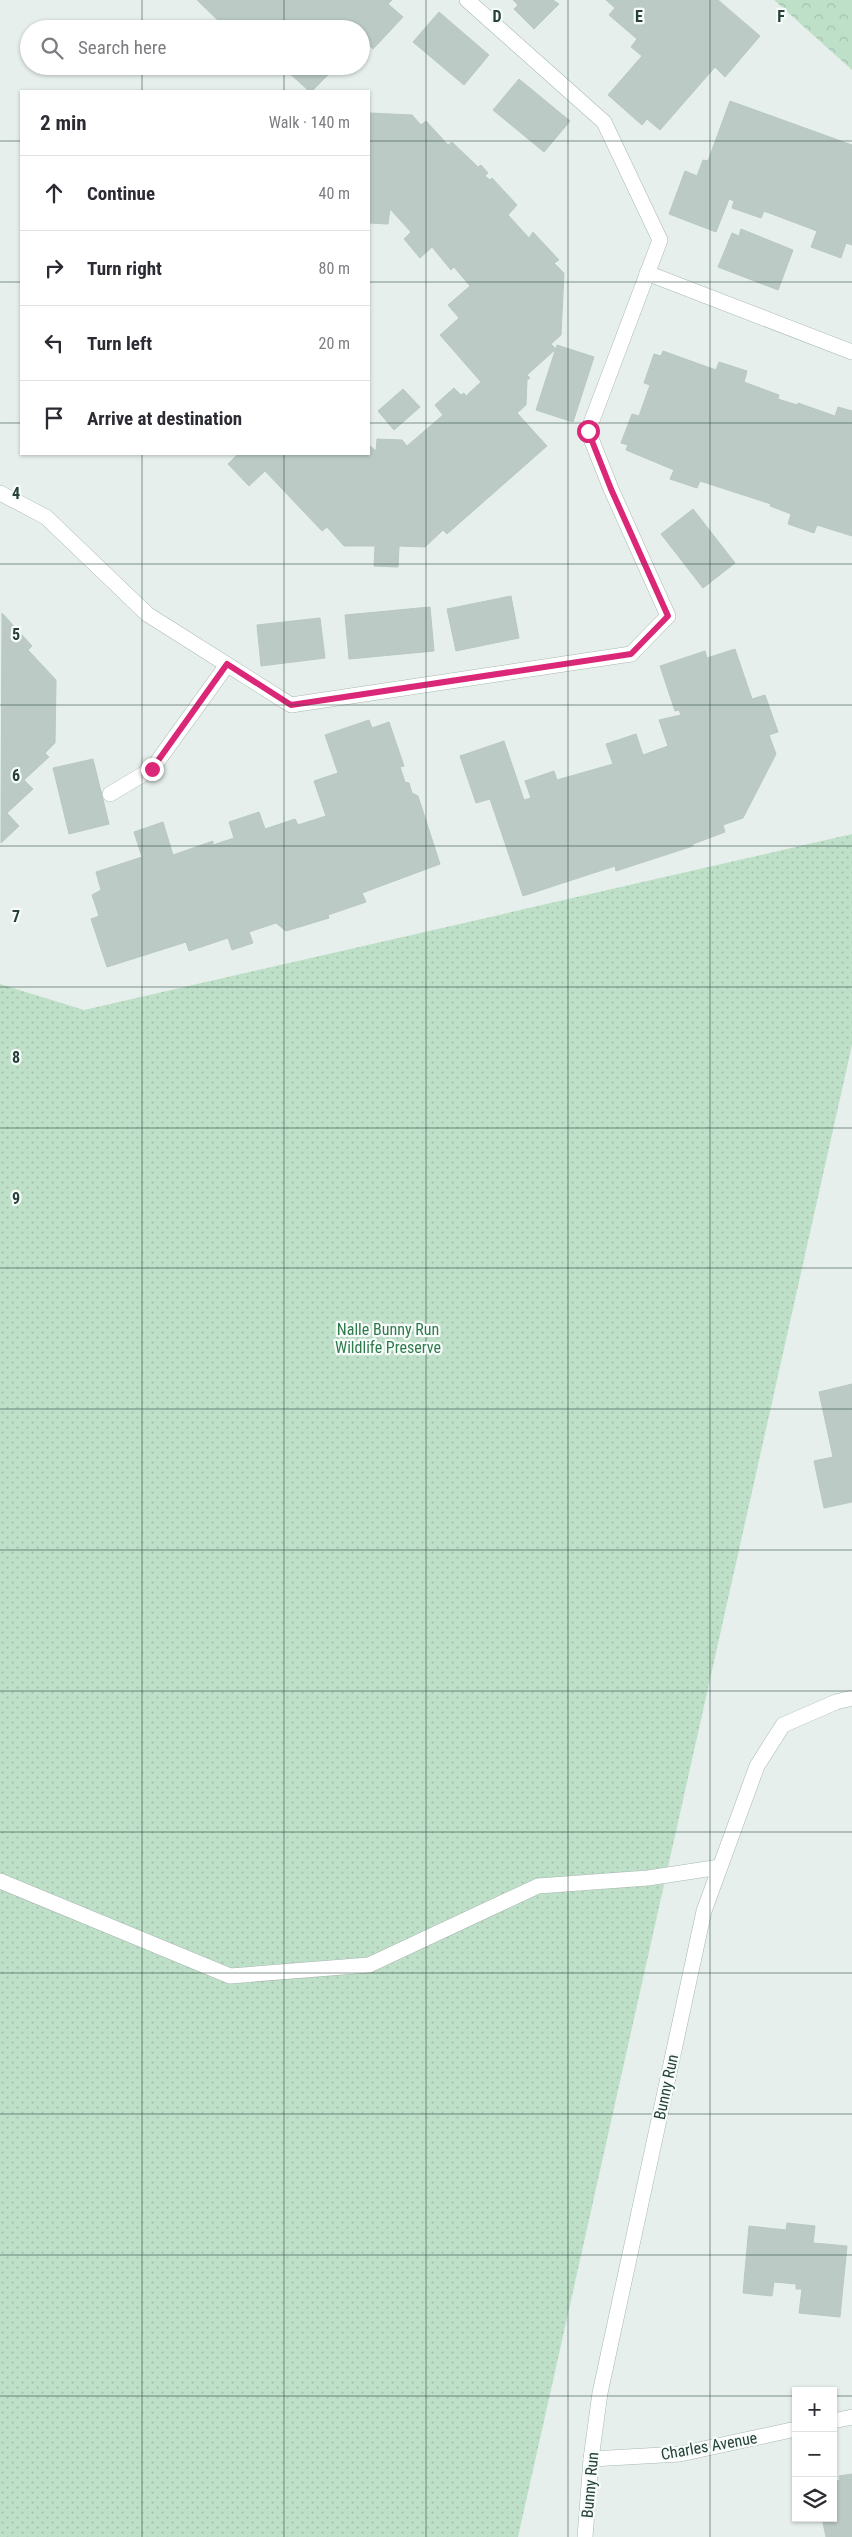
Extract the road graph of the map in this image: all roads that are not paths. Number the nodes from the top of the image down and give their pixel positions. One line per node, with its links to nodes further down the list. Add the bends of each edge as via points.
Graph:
1 (467, 0): 2 (street, via 604,122 660,240)
2 (647, 273): 3 (street); 5 (street, via 588,431 668,616 631,654 291,705)
3 (852, 352)
4 (0, 493): 5 (street, via 46,517 147,614)
5 (227, 664): 6 (street, via 152,769)
6 (110, 794)
7 (852, 1698): 8 (street, Bunny Run, via 783,1725 757,1766)
8 (720, 1867): 9 (street, via 648,1878 538,1886 369,1965 230,1976); 13 (street, Bunny Run, via 704,1911 600,2393)
9 (0, 1881)
10 (852, 2417): 11 (street)
11 (837, 2420)
12 (792, 2430): 13 (street, Charles Avenue, via 680,2454)
13 (591, 2460): 14 (street, Bunny Run)
14 (585, 2537)

